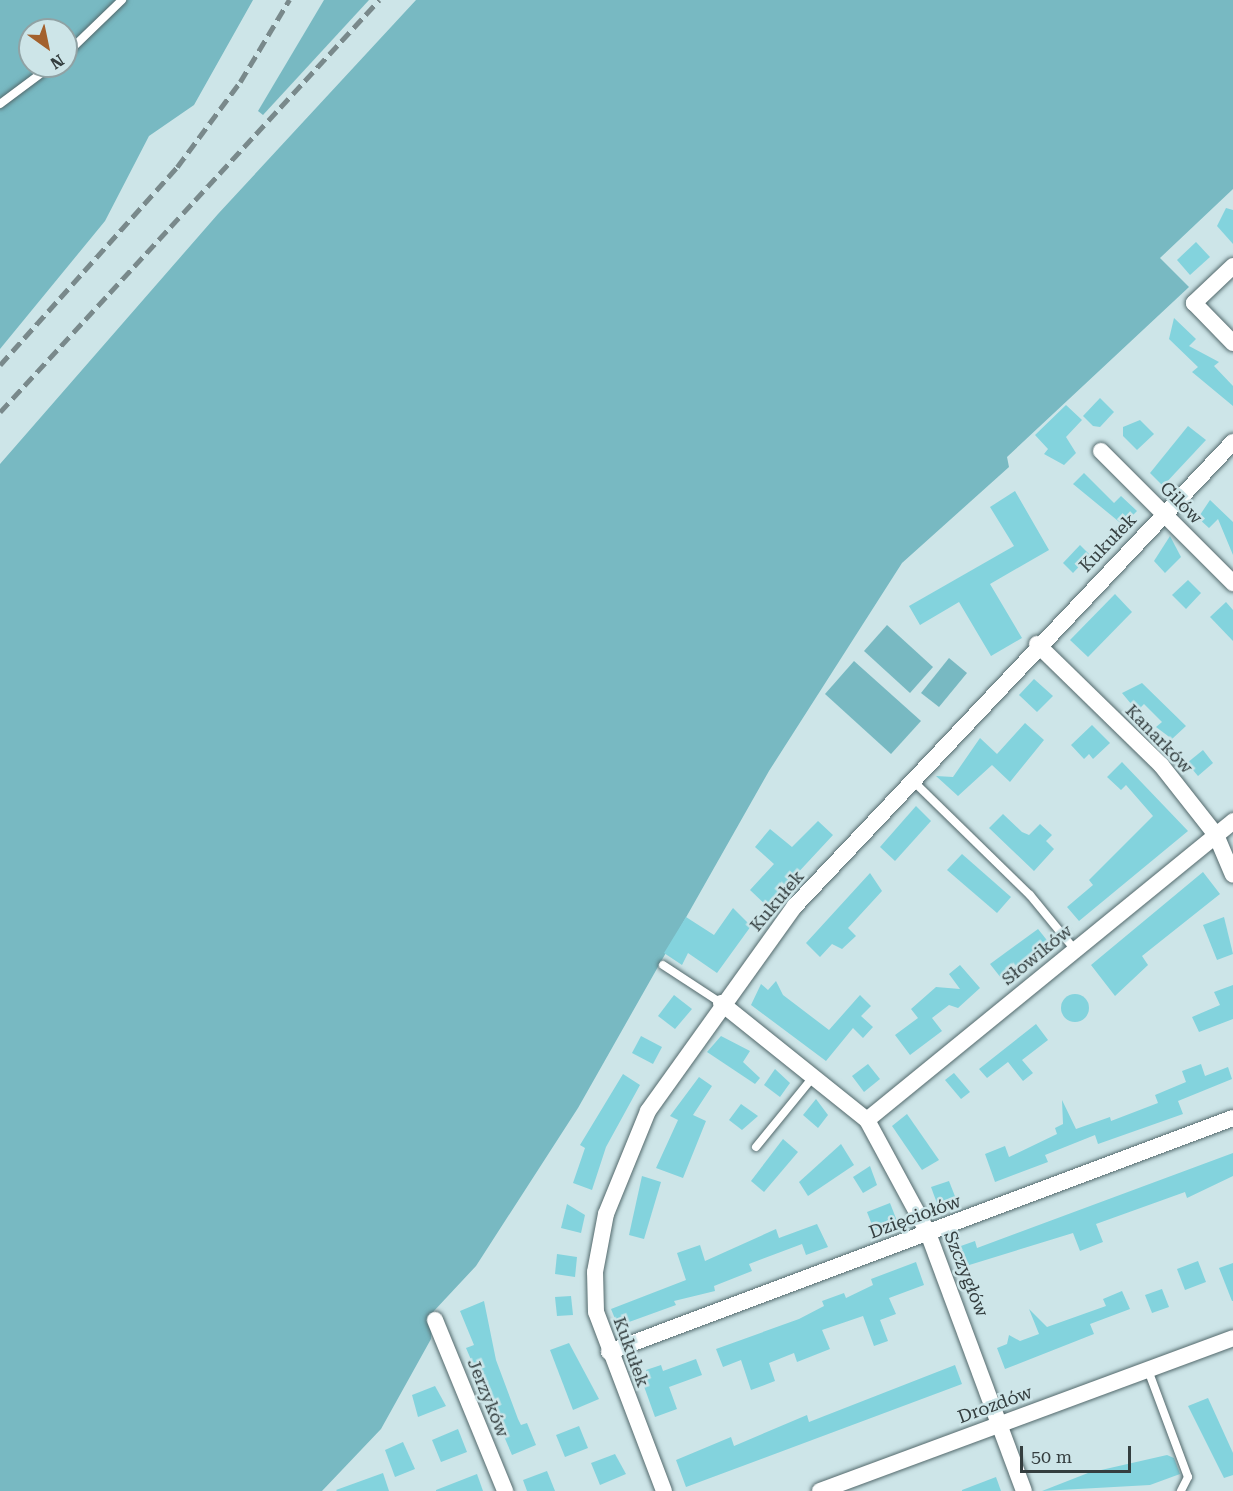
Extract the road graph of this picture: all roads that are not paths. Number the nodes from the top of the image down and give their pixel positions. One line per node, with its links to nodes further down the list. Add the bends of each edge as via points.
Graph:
1 (122, 0): 2 (lane)
2 (78, 42)
3 (35, 78): 4 (lane)
4 (0, 104)
5 (1233, 266): 6 (street, via 1194,303)
6 (1233, 343)
7 (1233, 442): 9 (street, Kukułek)
8 (1101, 451): 9 (street, Gilów)
9 (1164, 513): 10 (street, Gilów); 11 (street, Kukułek)
10 (1233, 583)
11 (1037, 644): 12 (street, Kukułek); 14 (street, Kanarków, via 1161,765)
12 (912, 780): 16 (lane, via 1030,895); 18 (street, Kukułek, via 795,906)
13 (1233, 821): 14 (street, Słowików)
14 (1216, 835): 15 (street, Kanarków); 16 (street, Słowików)
15 (1233, 875)
16 (1076, 950): 21 (street, Słowików)
17 (663, 965): 18 (lane)
18 (721, 1003): 19 (street, Szczygłów); 26 (street, Kukułek, via 648,1111 606,1214 595,1272 596,1312)
19 (813, 1077): 21 (street, Szczygłów); 22 (lane)
20 (1233, 1118): 23 (street, Dzięciołów)
21 (867, 1120): 23 (street, Szczygłów)
22 (756, 1147)
23 (928, 1233): 26 (street, Dzięciołów); 28 (street, Szczygłów)
24 (435, 1320): 30 (street, Jerzyków)
25 (1233, 1338): 27 (street, Drozdów)
26 (609, 1352): 31 (street, Kukułek)
27 (1148, 1370): 28 (street, Drozdów); 34 (lane, via 1188,1477)
28 (1001, 1424): 29 (street, Drozdów); 33 (street, Szczygłów)
29 (858, 1484): 32 (street, Drozdów)
30 (505, 1491)
31 (664, 1491)
32 (820, 1491)
33 (1024, 1491)
34 (1181, 1491)

